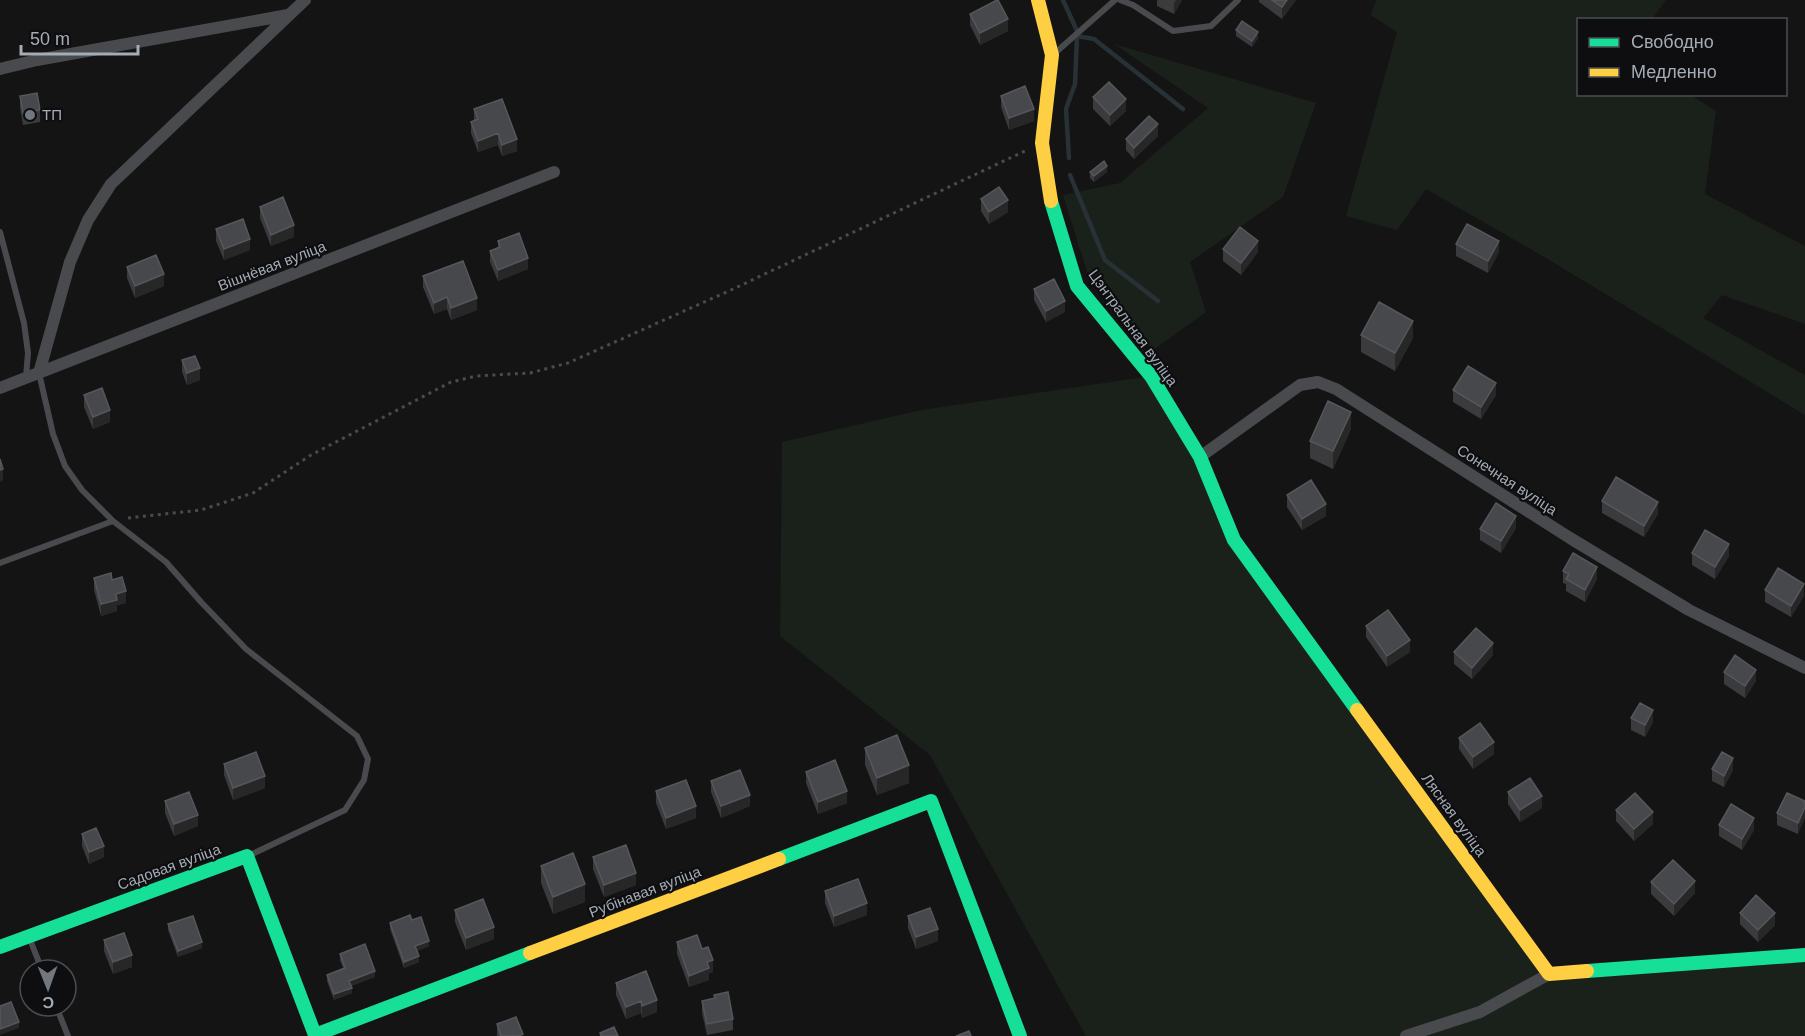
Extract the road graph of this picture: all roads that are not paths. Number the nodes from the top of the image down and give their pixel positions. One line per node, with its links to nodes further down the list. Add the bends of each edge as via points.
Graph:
1 (304, 0): 6 (street)
2 (1038, 0): 7 (street, Цэнтральная вуліца)
3 (1115, 0): 7 (lane)
4 (1120, 0): 5 (lane, via 1173,31 1211,26)
5 (1238, 0)
6 (290, 15): 8 (street); 11 (street, via 111,183 88,220 70,262)
7 (1052, 55): 14 (street, Цэнтральная вуліца, via 1042,143 1052,202 1077,286 1150,376)
8 (0, 69)
9 (554, 172): 11 (street, Вішнёвая вуліца)
10 (0, 232): 12 (lane, via 24,323)
11 (39, 373): 12 (street, Вішнёвая вуліца); 15 (lane, via 65,466)
12 (26, 378): 13 (street, Вішнёвая вуліца)
13 (0, 388)
14 (1200, 457): 17 (street, Сонечная вуліца, via 1300,385 1318,382 1336,388 1689,610); 23 (street, Лясная вуліца, via 1234,540)
15 (113, 521): 16 (lane); 18 (lane, Садовая вуліца, via 166,562 246,649 357,736 368,759 364,780 345,810)
16 (0, 563)
17 (1805, 668)
18 (247, 856): 19 (street, Садовая вуліца); 26 (street, Рубінавая вуліца, via 315,1035 931,801)
19 (29, 936): 20 (street, Садовая вуліца); 22 (lane)
20 (0, 947)
21 (1805, 955): 23 (street)
22 (37, 958)
23 (1549, 974): 27 (street, via 1480,1011)
24 (61, 1018): 25 (lane)
25 (68, 1036)
26 (1020, 1036)
27 (1406, 1036)

